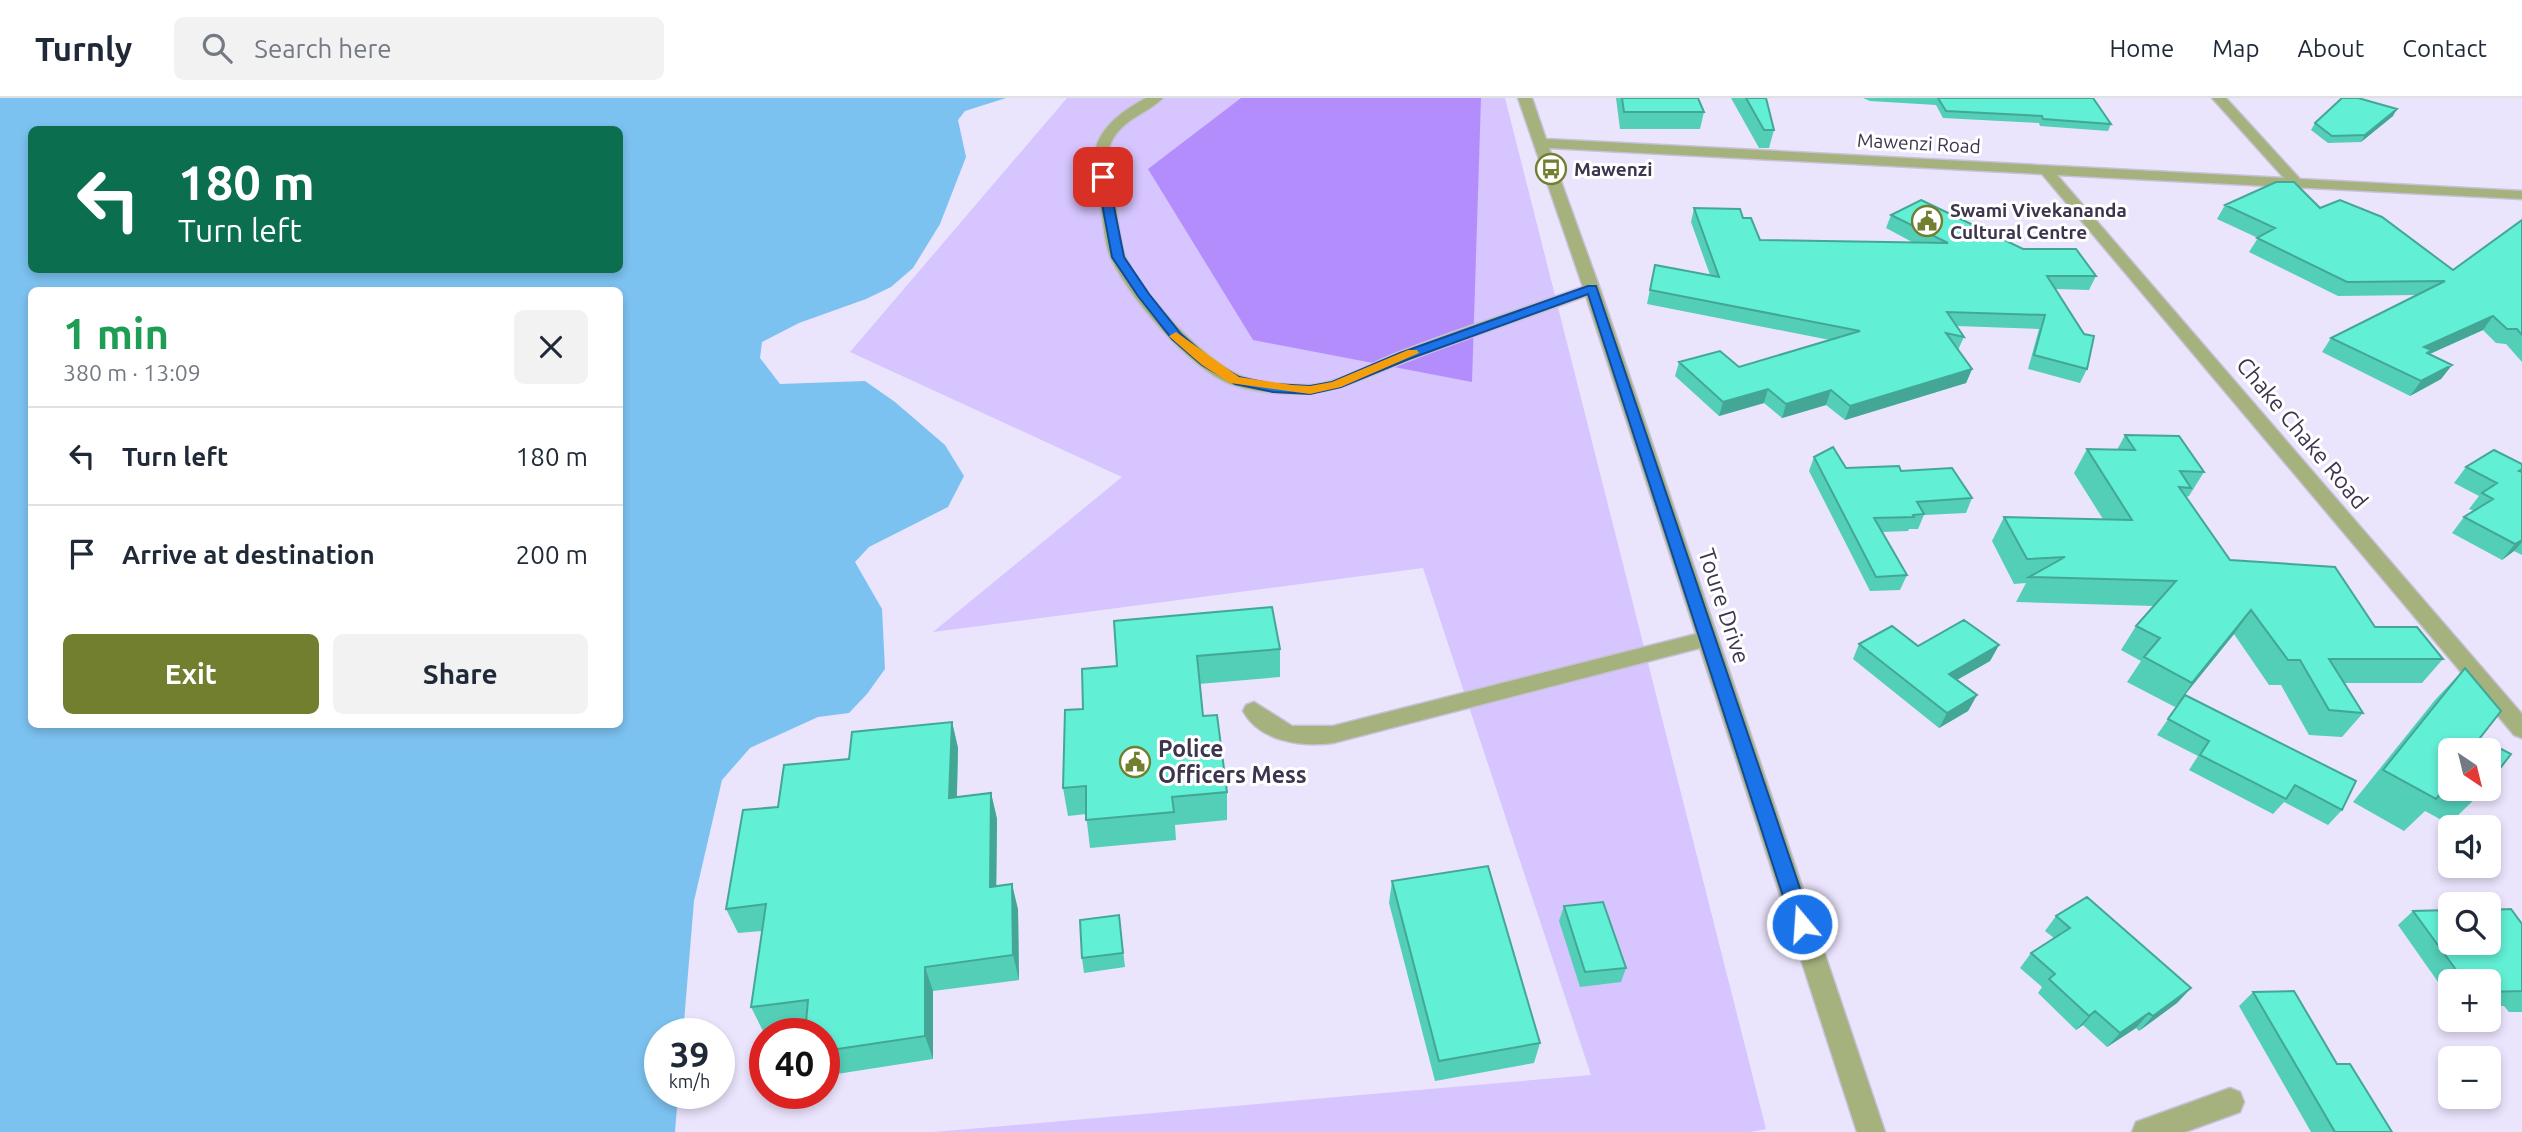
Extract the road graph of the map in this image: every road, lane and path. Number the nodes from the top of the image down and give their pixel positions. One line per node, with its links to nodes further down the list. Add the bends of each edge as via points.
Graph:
1 (1156, 98): 8 (street, via 1132,111 1103,145 1103,177 1118,257 1177,337 1235,380 1310,390 1336,385)
2 (1525, 98): 4 (street, Toure Drive)
3 (2219, 98): 6 (street)
4 (1540, 143): 5 (street, Mawenzi Road); 8 (street, Toure Drive)
5 (2045, 169): 6 (street, Mawenzi Road); 11 (street, Chake Chake Road)
6 (2295, 182): 7 (street, Mawenzi Road)
7 (2522, 194)
8 (1592, 289): 9 (street, Toure Drive)
9 (1707, 639): 10 (street, via 1480,700 1331,734 1295,735); 13 (street, Toure Drive)
10 (1254, 711)
11 (2522, 729)
12 (2230, 1102): 14 (street)
13 (1871, 1132)
14 (2146, 1132)

